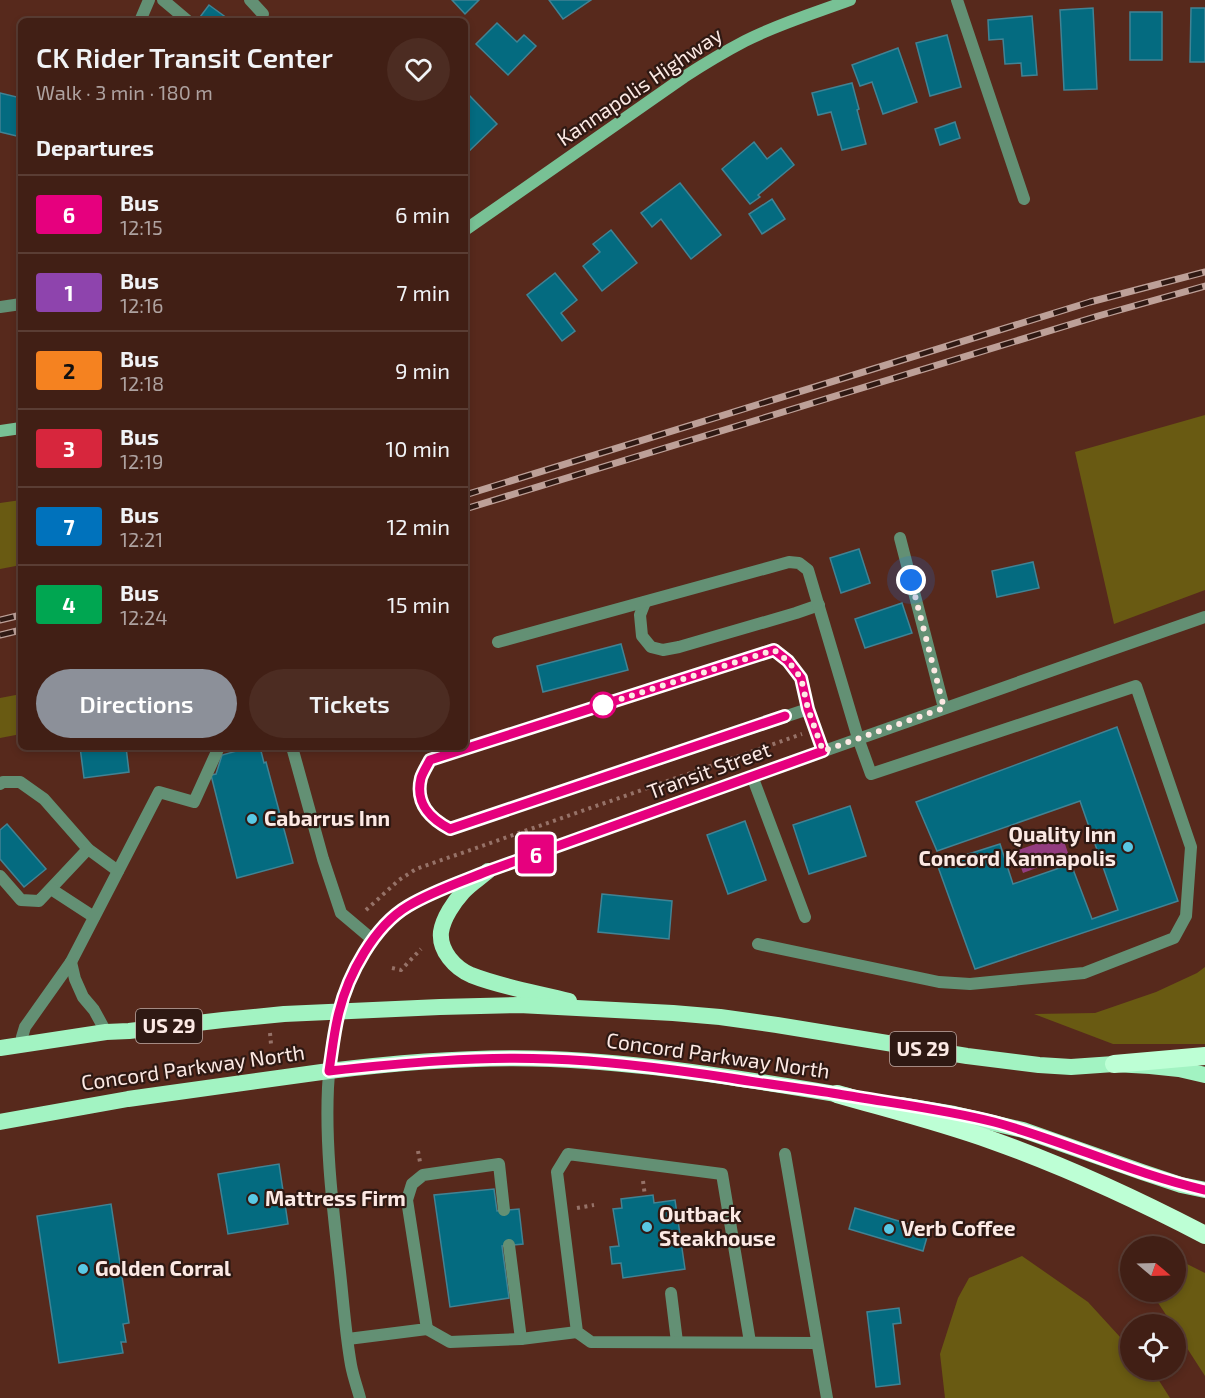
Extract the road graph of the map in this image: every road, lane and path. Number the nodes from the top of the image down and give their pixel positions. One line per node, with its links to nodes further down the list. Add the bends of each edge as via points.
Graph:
1 (148, 0): 7 (street)
2 (163, 0): 8 (street)
3 (250, 0): 6 (street)
4 (850, 0): 10 (main road, Kannapolis Highway, via 747,40 714,58)
5 (957, 0): 9 (street)
6 (263, 14)
7 (141, 18)
8 (184, 18)
9 (1024, 199)
10 (468, 228)
11 (18, 304): 12 (street)
12 (0, 307)
13 (18, 428): 14 (main road)
14 (0, 431)
15 (900, 538): 20 (street)
16 (645, 602): 17 (street, via 789,562 808,570); 17 (street, via 640,615 642,636 651,647 663,650); 19 (street)
17 (819, 605): 23 (street)
18 (1205, 617): 20 (street, Transit Street)
19 (498, 642)
20 (944, 708): 23 (street, Transit Street)
21 (808, 709): 24 (street, via 801,678 774,650); 27 (street, via 450,829 434,820 420,801 421,778 430,760); 28 (street)
22 (803, 733): 36 (path, via 416,869)
23 (858, 738): 28 (street, Transit Street); 40 (street, via 871,774 1136,686 1191,847 1186,916 1174,938 1084,973 970,984 939,982)
24 (468, 748)
25 (218, 750): 32 (street, via 194,802 159,792)
26 (293, 750): 39 (street, via 341,913)
27 (461, 750)
28 (823, 751): 29 (street, Transit Street)
29 (752, 776): 33 (street, Transit Street); 38 (street)
30 (0, 784): 31 (street, via 20,782 44,799)
31 (88, 849): 32 (street); 35 (street)
32 (118, 871): 37 (street)
33 (488, 871): 39 (street, Transit Street, via 406,907); 44 (highway, via 463,892 448,913 441,932 448,957 470,974)
34 (0, 876): 35 (street, via 21,900 39,902)
35 (51, 889): 37 (street)
36 (366, 910)
37 (94, 916): 42 (street)
38 (805, 917)
39 (373, 940): 45 (street, Transit Street, via 352,975)
40 (758, 944)
41 (421, 949): 43 (path, via 401,970)
42 (71, 962): 47 (street, via 83,997); 48 (street, via 25,1027)
43 (392, 968)
44 (605, 1010): 45 (highway, Concord Parkway North / US 29, via 519,1005); 52 (highway, Concord Parkway North / US 29, via 720,1017 1039,1065)
45 (339, 1012): 47 (highway, Concord Parkway North / US 29); 53 (street, Transit Street)
46 (270, 1029): 49 (path)
47 (106, 1032): 48 (highway, Concord Parkway North / US 29)
48 (22, 1044): 50 (highway, Concord Parkway North / US 29)
49 (271, 1044)
50 (0, 1048)
51 (1205, 1056): 52 (highway)
52 (1114, 1064): 54 (highway, Concord Parkway North / US 29)
53 (329, 1071): 55 (highway, Concord Parkway North, via 440,1061 550,1059 676,1070); 56 (highway, Concord Parkway North, via 128,1099); 69 (street, Transit Street, via 332,1197)
54 (1205, 1074)
55 (837, 1094): 59 (highway, Concord Parkway North, via 1023,1130); 62 (highway, via 994,1141 1111,1189)
56 (0, 1122)
57 (785, 1154): 73 (street)
58 (643, 1181): 60 (path)
59 (1205, 1190)
60 (645, 1196)
61 (504, 1210): 67 (street, via 499,1164 423,1175 412,1184 407,1200)
62 (1205, 1235)
63 (700, 1241): 64 (path)
64 (681, 1244)
65 (509, 1245): 70 (street)
66 (670, 1293): 71 (street)
67 (427, 1329): 69 (street); 70 (street, via 450,1342)
68 (577, 1332): 70 (street); 71 (street, via 591,1342); 72 (street, via 557,1172 568,1154 722,1174)
69 (348, 1339): 74 (street, Transit Street)
70 (521, 1339)
71 (676, 1342): 72 (street)
72 (750, 1342): 73 (street)
73 (817, 1343): 75 (street)
74 (360, 1398)
75 (827, 1398)

